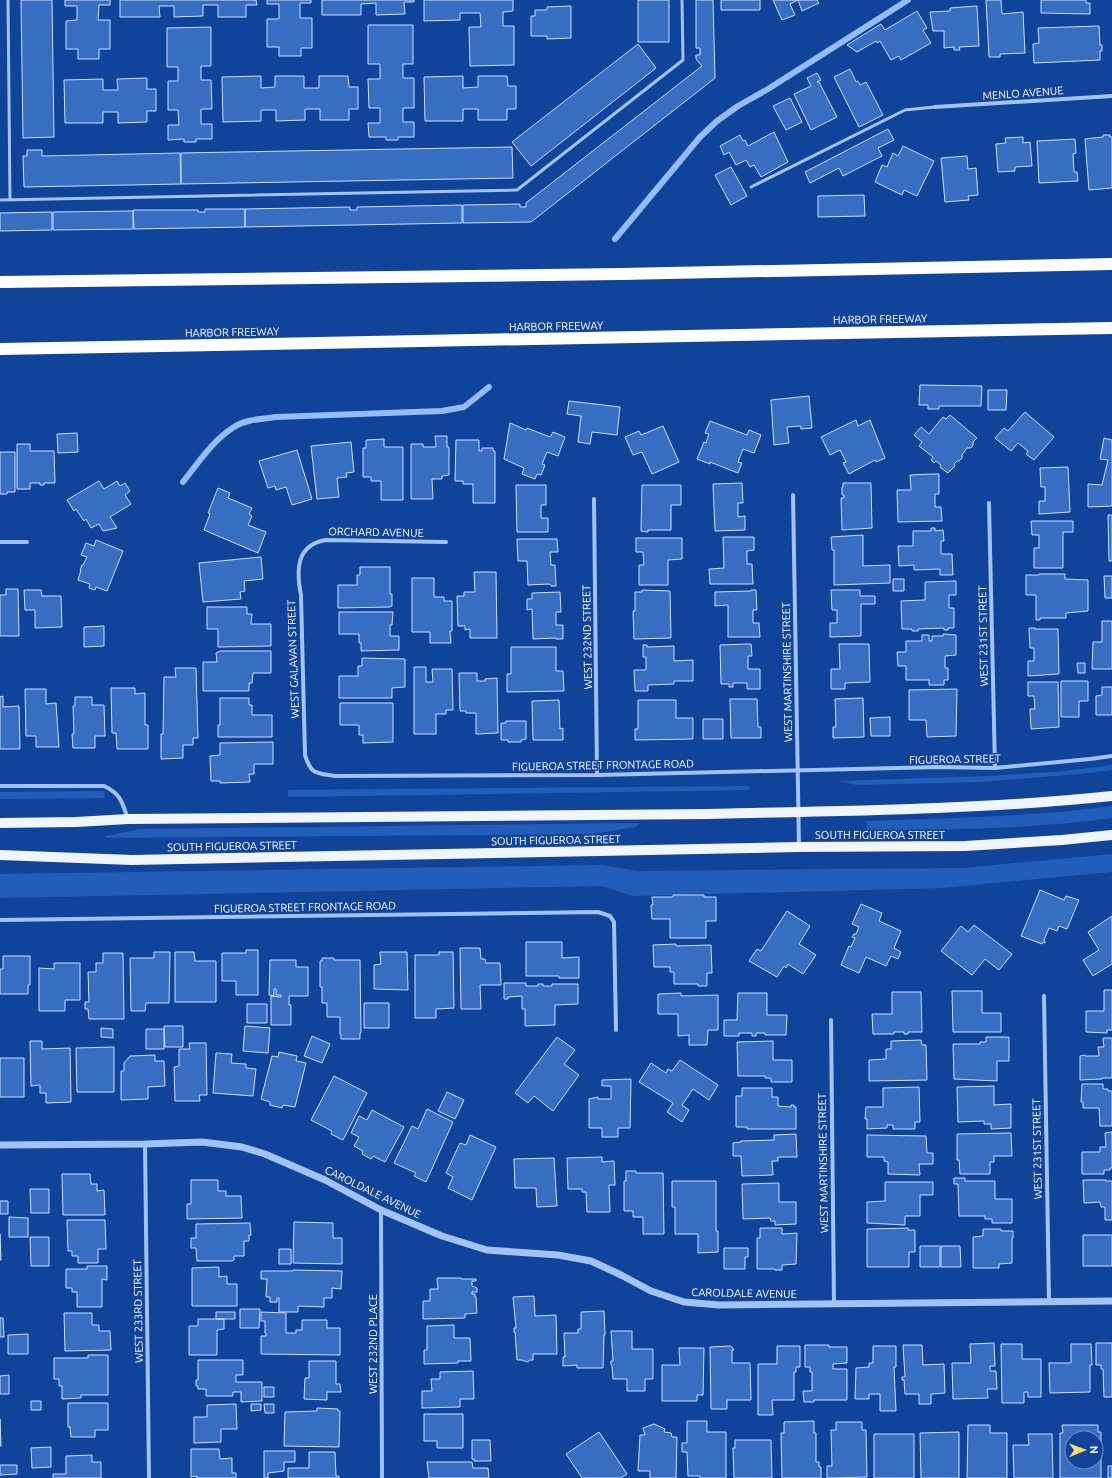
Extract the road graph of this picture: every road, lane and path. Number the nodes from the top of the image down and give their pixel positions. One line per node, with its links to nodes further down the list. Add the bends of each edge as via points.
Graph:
1 (8, 0): 7 (lane)
2 (682, 0): 7 (lane, via 683,60 517,190)
3 (1112, 96): 4 (street, MENLO AVENUE)
4 (935, 107): 5 (lane, via 905,110)
5 (751, 187)
6 (0, 200): 7 (lane)
7 (10, 200)
8 (1112, 264): 9 (highway, via 629,274)
9 (0, 282)
10 (1112, 328): 11 (highway, HARBOR FREEWAY)
11 (0, 349)
12 (793, 496): 21 (street, WEST MARTINSHIRE STREET)
13 (594, 499): 23 (street, WEST 232ND STREET)
14 (989, 503): 20 (street, WEST 231ST STREET)
15 (0, 542): 16 (street)
16 (27, 542)
17 (446, 542): 18 (street, ORCHARD AVENUE, via 326,540 315,542)
18 (307, 548): 22 (street, WEST GALAVAN STREET, via 298,569 298,582 301,603 305,755)
19 (1112, 756): 20 (street, FIGUEROA STREET)
20 (995, 768): 21 (street, FIGUEROA STREET)
21 (798, 770): 23 (street, FIGUEROA STREET FRONTAGE ROAD); 26 (street, WEST MARTINSHIRE STREET)
22 (312, 771): 23 (street, FIGUEROA STREET FRONTAGE ROAD, via 335,776)
23 (597, 775)
24 (0, 786): 27 (street, via 104,786 115,791 122,799)
25 (1112, 796): 26 (main road, via 1061,802)
26 (798, 812): 27 (main road); 30 (street, WEST MARTINSHIRE STREET)
27 (128, 819): 28 (main road)
28 (0, 823)
29 (1112, 836): 30 (main road, SOUTH FIGUEROA STREET, via 965,846)
30 (799, 847): 31 (main road, SOUTH FIGUEROA STREET, via 132,860)
31 (0, 855)
32 (0, 920): 35 (street, FIGUEROA STREET FRONTAGE ROAD, via 598,912 610,916 614,922)
33 (1044, 996): 39 (street, WEST 231ST STREET)
34 (831, 1020): 41 (street, WEST MARTINSHIRE STREET)
35 (616, 1030)
36 (145, 1144): 37 (street, CAROLDALE AVENUE); 38 (street, CAROLDALE AVENUE, via 202,1142 242,1147 325,1180); 42 (street, WEST 233RD STREET)
37 (0, 1145)
38 (381, 1210): 41 (street, CAROLDALE AVENUE, via 442,1236 487,1250 558,1255 591,1261 651,1291 684,1302 719,1305); 43 (street, WEST 232ND PLACE)
39 (1049, 1301): 40 (street, CAROLDALE AVENUE); 41 (street, CAROLDALE AVENUE)
40 (1112, 1301)
41 (834, 1305)
42 (149, 1478)
43 (382, 1478)

